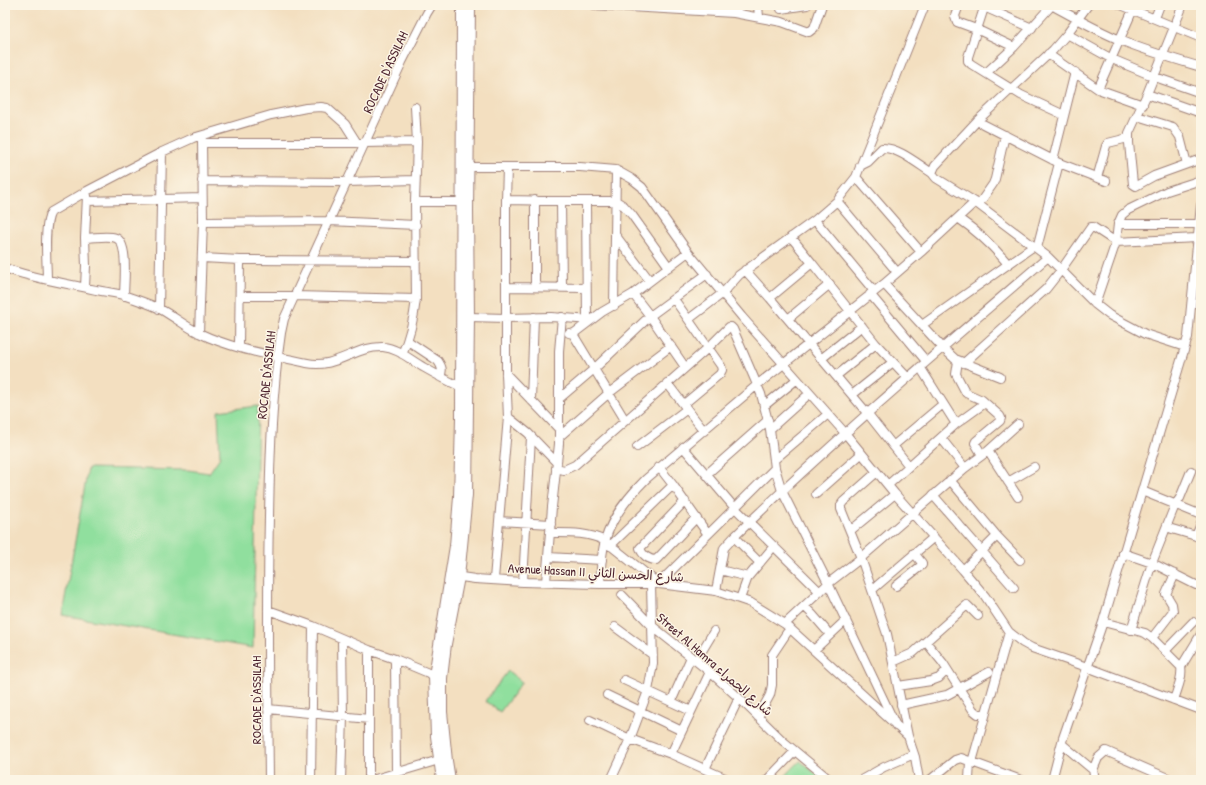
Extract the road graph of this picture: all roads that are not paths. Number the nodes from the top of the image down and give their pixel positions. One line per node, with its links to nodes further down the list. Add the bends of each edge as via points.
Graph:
1 (432, 5): 53 (street, ROCADE D'ASSILAH)
2 (462, 5): 80 (main road)
3 (470, 5): 59 (main road)
4 (594, 5): 17 (street)
5 (758, 5): 21 (street)
6 (805, 5): 16 (street)
7 (822, 5): 24 (street, via 814,28 809,32)
8 (925, 5): 58 (street)
9 (959, 5): 27 (street, via 955,16 957,22)
10 (1052, 5): 23 (street); 26 (street)
11 (1088, 5): 23 (street)
12 (1121, 5): 19 (street)
13 (1160, 5): 22 (street)
14 (1183, 5): 25 (street)
15 (985, 6): 26 (street); 27 (street)
16 (781, 7): 24 (street)
17 (683, 8): 18 (street)
18 (709, 8): 20 (street)
19 (1134, 8): 22 (street); 30 (street)
20 (734, 9): 21 (street)
21 (759, 17): 24 (street)
22 (1155, 18): 25 (street)
23 (1077, 20): 28 (street); 30 (street)
24 (782, 22)
25 (1175, 27): 29 (street); 33 (street)
26 (1032, 28): 31 (street)
27 (976, 29): 31 (street); 37 (street, via 968,61)
28 (1067, 34): 32 (street); 34 (street)
29 (1201, 38)
30 (1120, 40): 33 (street); 34 (street)
31 (1014, 47): 37 (street)
32 (1048, 54): 36 (street); 39 (street)
33 (1163, 56): 35 (street); 38 (street)
34 (1112, 59): 38 (street); 40 (street)
35 (1201, 67)
36 (1075, 72): 40 (street); 46 (street)
37 (986, 73): 39 (street)
38 (1155, 77): 41 (street); 42 (street)
39 (1011, 89): 46 (street); 48 (street)
40 (1098, 89): 43 (street)
41 (1201, 93)
42 (1148, 94): 43 (street); 45 (street)
43 (1143, 105): 47 (street)
44 (415, 107): 52 (street)
45 (1201, 113)
46 (1064, 115): 56 (street)
47 (1137, 116): 50 (street); 57 (street, via 1173,127 1180,137)
48 (977, 121): 49 (street); 62 (street, via 935,166)
49 (1004, 135): 56 (street); 82 (street, via 993,184)
50 (1128, 138): 57 (street, via 1134,186); 64 (street, via 1108,143)
51 (202, 140): 53 (street); 53 (street, via 271,115 321,107 327,108 339,117); 54 (street, via 193,138); 67 (street)
52 (417, 142): 53 (street); 65 (street)
53 (361, 143): 69 (street, ROCADE D'ASSILAH)
54 (162, 152): 70 (street); 71 (street)
55 (1201, 159): 57 (street)
56 (1056, 162): 64 (street); 96 (street)
57 (1187, 164)
58 (860, 166): 62 (street, via 885,148 899,152); 63 (street)
59 (470, 167): 60 (street); 134 (main road)
60 (507, 168): 61 (street, via 580,167); 73 (street)
61 (616, 170): 75 (street); 97 (street, via 642,187)
62 (932, 173): 82 (street)
63 (856, 177): 78 (street); 98 (street)
64 (1097, 178): 68 (street)
65 (415, 180): 69 (street); 79 (street)
66 (1201, 180): 88 (street, via 1167,191 1128,210)
67 (202, 181): 69 (street); 72 (street)
68 (1106, 181)
69 (347, 182): 86 (street, ROCADE D'ASSILAH)
70 (87, 191): 76 (street); 112 (street, via 55,209 48,217)
71 (162, 198): 72 (street); 76 (street); 132 (street)
72 (202, 198): 87 (street)
73 (506, 200): 74 (street); 117 (street)
74 (534, 200): 81 (street); 118 (street)
75 (616, 200): 77 (street); 91 (street); 106 (street, via 632,215)
76 (87, 201): 93 (street)
77 (586, 201): 81 (street); 120 (street)
78 (838, 201): 85 (street); 110 (street)
79 (415, 202): 80 (street); 90 (street)
80 (461, 202): 173 (main road)
81 (561, 202): 119 (street)
82 (977, 203): 84 (street); 96 (street)
83 (1201, 206): 89 (street)
84 (958, 218): 98 (street); 105 (street, via 994,247)
85 (815, 220): 92 (street); 122 (street)
86 (329, 221): 87 (street); 90 (street); 102 (street, ROCADE D'ASSILAH)
87 (203, 222): 100 (street)
88 (1118, 224): 89 (street); 95 (street)
89 (1199, 224): 94 (street)
90 (416, 225): 103 (street)
91 (616, 236): 113 (street); 131 (street)
92 (791, 237): 104 (street); 108 (street)
93 (85, 238): 116 (street); 124 (street, via 109,237 118,239 123,245)
94 (1197, 238): 95 (street); 154 (street)
95 (1116, 242): 109 (street, via 1091,227); 130 (street)
96 (1036, 247): 99 (street); 105 (street)
97 (688, 252): 106 (street); 111 (street)
98 (920, 252): 110 (street)
99 (1048, 257): 109 (street); 153 (street)
100 (202, 258): 101 (street); 144 (street)
101 (240, 260): 102 (street); 125 (street)
102 (311, 260): 103 (street); 126 (street, ROCADE D'ASSILAH)
103 (416, 262): 128 (street)
104 (812, 264): 114 (street); 127 (street)
105 (1008, 264): 142 (street)
106 (669, 267): 113 (street)
107 (5, 268): 112 (street)
108 (745, 270): 121 (street); 127 (street)
109 (1061, 270): 130 (street); 160 (street, via 1046,289)
110 (897, 272): 115 (street)
111 (707, 274): 121 (street); 129 (street)
112 (47, 279): 116 (street)
113 (650, 281): 123 (street)
114 (830, 284): 133 (street); 140 (street)
115 (884, 284): 122 (street); 142 (street)
116 (85, 287): 124 (street)
117 (506, 287): 118 (street); 138 (street)
118 (534, 287): 119 (street)
119 (562, 287): 120 (street)
120 (586, 288): 141 (street)
121 (723, 293): 139 (street); 161 (street)
122 (872, 293): 133 (street); 158 (street)
123 (633, 294): 131 (street); 135 (street)
124 (124, 296): 132 (street)
125 (240, 296): 126 (street); 150 (street)
126 (295, 296): 128 (street); 156 (street, ROCADE D'ASSILAH, via 284,320)
127 (770, 298): 140 (street)
128 (416, 299): 147 (street)
129 (674, 299): 135 (street); 139 (street)
130 (1095, 304): 154 (street, via 1108,315 1145,334)
131 (614, 306): 141 (street)
132 (159, 309): 144 (street)
133 (850, 310): 143 (street); 148 (street)
134 (469, 316): 138 (street); 173 (main road)
135 (650, 316): 151 (street); 164 (street)
136 (534, 317): 137 (street); 138 (street); 178 (street)
137 (562, 317): 141 (street); 145 (street)
138 (506, 318): 165 (street)
139 (689, 319): 152 (street)
140 (788, 319): 148 (street)
141 (589, 320): 146 (street)
142 (922, 325): 153 (street)
143 (862, 326): 149 (street); 157 (street)
144 (199, 332): 150 (street)
145 (561, 332): 146 (street); 177 (street)
146 (573, 334): 164 (street)
147 (408, 341): 155 (street); 167 (street, via 442,366)
148 (809, 344): 157 (street); 161 (street)
149 (876, 344): 159 (street); 166 (street)
150 (239, 346): 156 (street)
151 (671, 346): 162 (street); 174 (street)
152 (709, 347): 162 (street); 172 (street, via 731,327); 181 (street, via 722,370)
153 (942, 347): 158 (street); 160 (street)
154 (1186, 347): 216 (street)
155 (402, 354): 156 (street, via 375,348 318,364); 167 (street)
156 (278, 356): 271 (street, ROCADE D'ASSILAH, via 269,486)
157 (821, 359): 166 (street)
158 (926, 361): 163 (street)
159 (893, 362): 169 (street); 176 (street)
160 (961, 362): 168 (street); 179 (street, via 956,374 966,393)
161 (784, 364): 170 (street); 172 (street)
162 (685, 367): 171 (street)
163 (920, 367): 169 (street); 180 (street)
164 (594, 368): 174 (street); 177 (street)
165 (506, 374): 178 (street); 185 (street)
166 (836, 376): 176 (street)
167 (440, 377): 173 (street)
168 (1000, 377)
169 (908, 378): 184 (street)
170 (796, 380): 175 (street); 182 (street)
171 (667, 383): 181 (street); 186 (street)
172 (757, 385): 182 (street); 191 (street)
173 (465, 388): 254 (main road)
174 (609, 394): 186 (street); 192 (street)
175 (809, 394): 183 (street); 190 (street)
176 (852, 395): 184 (street)
177 (560, 398): 192 (street)
178 (531, 400): 192 (street)
179 (985, 403): 188 (street); 199 (street, via 1001,418 975,443)
180 (944, 404): 188 (street); 196 (street)
181 (686, 406): 191 (street); 197 (street)
182 (764, 406): 187 (street)
183 (828, 414): 193 (street); 201 (street)
184 (868, 414): 193 (street); 196 (street)
185 (508, 417): 194 (street); 227 (street)
186 (626, 420): 202 (street, via 575,465 564,470)
187 (768, 420): 190 (street); 210 (street)
188 (956, 424): 195 (street)
189 (1018, 424): 199 (street)
190 (770, 429): 201 (street)
191 (704, 430): 198 (street)
192 (559, 433): 202 (street)
193 (844, 433): 200 (street); 215 (street)
194 (531, 437): 202 (street); 229 (street)
195 (941, 438): 203 (street); 207 (street)
196 (893, 446): 203 (street)
197 (637, 447)
198 (683, 447): 204 (street); 210 (street)
199 (985, 453): 207 (street); 212 (street)
200 (861, 454): 208 (street); 217 (street)
201 (774, 460): 206 (street)
202 (557, 465): 230 (street)
203 (909, 466): 214 (street)
204 (659, 467): 213 (street); 240 (street, via 632,493 615,518)
205 (1034, 467): 212 (street)
206 (774, 468): 215 (street); 223 (street)
207 (965, 468): 211 (street)
208 (877, 472): 214 (street); 233 (street, via 841,505)
209 (1191, 472): 222 (street)
210 (707, 474): 223 (street)
211 (950, 480): 219 (street); 236 (street)
212 (1008, 482): 220 (street)
213 (673, 485): 221 (street); 240 (street)
214 (888, 485): 218 (street)
215 (782, 491): 228 (street); 262 (street)
216 (1142, 491): 222 (street); 244 (street)
217 (816, 494)
218 (895, 494): 224 (street); 233 (street)
219 (933, 495): 224 (street); 242 (street)
220 (1018, 498)
221 (685, 501): 226 (street); 226 (street, via 640,548 642,552 648,558 656,560)
222 (1175, 505): 225 (street); 250 (street)
223 (734, 507): 228 (street); 235 (street)
224 (913, 514): 238 (street); 246 (street)
225 (1201, 515)
226 (696, 518): 235 (street)
227 (499, 521): 229 (street); 257 (street)
228 (749, 522): 237 (street); 241 (street)
229 (526, 523): 230 (street); 258 (street)
230 (551, 524): 234 (street)
231 (1201, 524): 239 (street)
232 (1172, 529): 239 (street)
233 (850, 531): 246 (street)
234 (550, 533): 240 (street, via 575,533 596,537); 245 (street)
235 (707, 533): 261 (street)
236 (997, 536): 242 (street); 248 (street)
237 (734, 537): 249 (street); 251 (street, via 724,548)
238 (934, 537): 243 (street); 252 (street)
239 (1198, 538)
240 (608, 543): 247 (street); 261 (street)
241 (774, 546): 249 (street); 267 (street)
242 (983, 551): 252 (street); 264 (street)
243 (914, 553): 255 (street); 255 (street, via 922,565 898,589)
244 (1123, 553): 250 (street); 274 (street)
245 (548, 557): 247 (street); 259 (street)
246 (861, 558): 262 (street); 265 (street)
247 (602, 560): 260 (street)
248 (1020, 560)
249 (760, 562): 256 (street)
250 (1152, 563): 253 (street); 281 (street)
251 (720, 570): 256 (street); 266 (street)
252 (963, 570): 283 (street, via 985,596)
253 (1175, 574): 263 (street, via 1196,586); 285 (street, via 1166,594 1173,611)
254 (455, 576): 257 (street, Avenue Hassan II شارع الحسن الثاني); 300 (main road)
255 (887, 576): 265 (street)
256 (748, 577): 269 (street)
257 (494, 579): 258 (street, Avenue Hassan II شارع الحسن الثاني)
258 (523, 582): 259 (street, Avenue Hassan II شارع الحسن الثاني)
259 (546, 582): 260 (street, Avenue Hassan II شارع الحسن الثاني)
260 (600, 584): 261 (street, Avenue Hassan II شارع الحسن الثاني)
261 (656, 584): 266 (street, Avenue Hassan II شارع الحسن الثاني); 277 (street)
262 (828, 584): 267 (street); 273 (street)
263 (1201, 585)
264 (1014, 588)
265 (872, 590): 294 (street, via 887,634)
266 (716, 591): 269 (street, Avenue Hassan II شارع الحسن الثاني)
267 (820, 592): 270 (street)
268 (622, 595): 277 (street, Street Al Hamra شارع الحمراء)
269 (740, 599): 278 (street, Avenue Hassan II شارع الحسن الثاني, via 766,611)
270 (804, 606): 278 (street); 280 (street)
271 (268, 610): 276 (street); 310 (street, ROCADE D'ASSILAH)
272 (978, 616): 287 (street, via 967,605)
273 (846, 620): 289 (street); 320 (street)
274 (1103, 622): 281 (street); 295 (street)
275 (1193, 622): 290 (street)
276 (313, 626): 286 (street); 314 (street)
277 (652, 626): 291 (street); 293 (street, Street Al Hamra شارع الحمراء)
278 (787, 626): 289 (street, Avenue Hassan II شارع الحسن الثاني); 317 (street, via 772,655 770,694)
279 (615, 627): 291 (street)
280 (826, 630)
281 (1131, 630): 285 (street, via 1145,633)
282 (714, 631): 293 (street)
283 (1009, 632): 295 (street, via 1032,648); 315 (street)
284 (1201, 634): 296 (street)
285 (1152, 638): 290 (street)
286 (342, 639): 288 (street); 316 (street)
287 (926, 642): 294 (street, via 913,653); 297 (street)
288 (369, 650): 292 (street); 318 (street)
289 (814, 650): 320 (street, Avenue Hassan II شارع الحسن الثاني)
290 (1165, 651): 296 (street)
291 (653, 655): 304 (street)
292 (395, 659): 300 (street); 332 (street)
293 (693, 659): 298 (street, Street Al Hamra شارع الحمراء); 308 (street)
294 (893, 662): 302 (street)
295 (1088, 667): 307 (street); 324 (street)
296 (1181, 667): 307 (street, via 1181,678)
297 (947, 670): 302 (street, via 939,678 931,681); 303 (street)
298 (710, 672): 306 (street, Street Al Hamra شارع الحمراء); 313 (street)
299 (989, 672): 303 (street)
300 (438, 677): 328 (main road, via 436,736); 339 (main road)
301 (624, 680): 304 (street)
302 (898, 686): 309 (street)
303 (959, 688): 309 (street, via 947,695); 315 (street, via 973,710 978,714)
304 (648, 691): 308 (street); 312 (street)
305 (607, 695): 312 (street)
306 (739, 698): 317 (street, Street Al Hamra شارع الحمراء); 330 (street)
307 (1174, 700): 311 (street)
308 (671, 702): 313 (street)
309 (901, 705): 322 (street)
310 (268, 709): 314 (street); 334 (street, ROCADE D'ASSILAH)
311 (1201, 710)
312 (641, 712): 321 (street); 323 (street)
313 (691, 712): 321 (street)
314 (311, 714): 316 (street); 335 (street)
315 (985, 714): 329 (street)
316 (343, 717): 318 (street); 336 (street)
317 (758, 718): 325 (street, Street Al Hamra شارع الحمراء)
318 (369, 719): 337 (street)
319 (590, 720): 323 (street)
320 (896, 726): 322 (street, Avenue Hassan II شارع الحسن الثاني)
321 (682, 731): 326 (street)
322 (908, 736): 327 (street)
323 (630, 739): 326 (street); 340 (street)
324 (1062, 744): 331 (street); 349 (street)
325 (795, 751): 342 (street); 343 (street, Street Al Hamra شارع الحمراء)
326 (672, 754): 330 (street)
327 (914, 754): 344 (street); 345 (street)
328 (439, 760): 332 (street); 338 (main road)
329 (971, 761): 346 (street, via 958,758); 347 (street); 348 (street)
330 (705, 769): 333 (street)
331 (1093, 770): 350 (street); 351 (street, via 1098,758 1106,751)
332 (396, 772): 337 (street)
333 (720, 778): 341 (street)
334 (269, 780)
335 (311, 780)
336 (341, 780)
337 (370, 780)
338 (442, 780)
339 (450, 780)
340 (610, 780)
341 (729, 780)
342 (767, 780)
343 (830, 780)
344 (861, 780)
345 (919, 780)
346 (930, 780)
347 (968, 780)
348 (1021, 780)
349 (1052, 780)
350 (1092, 780)
351 (1172, 780)

